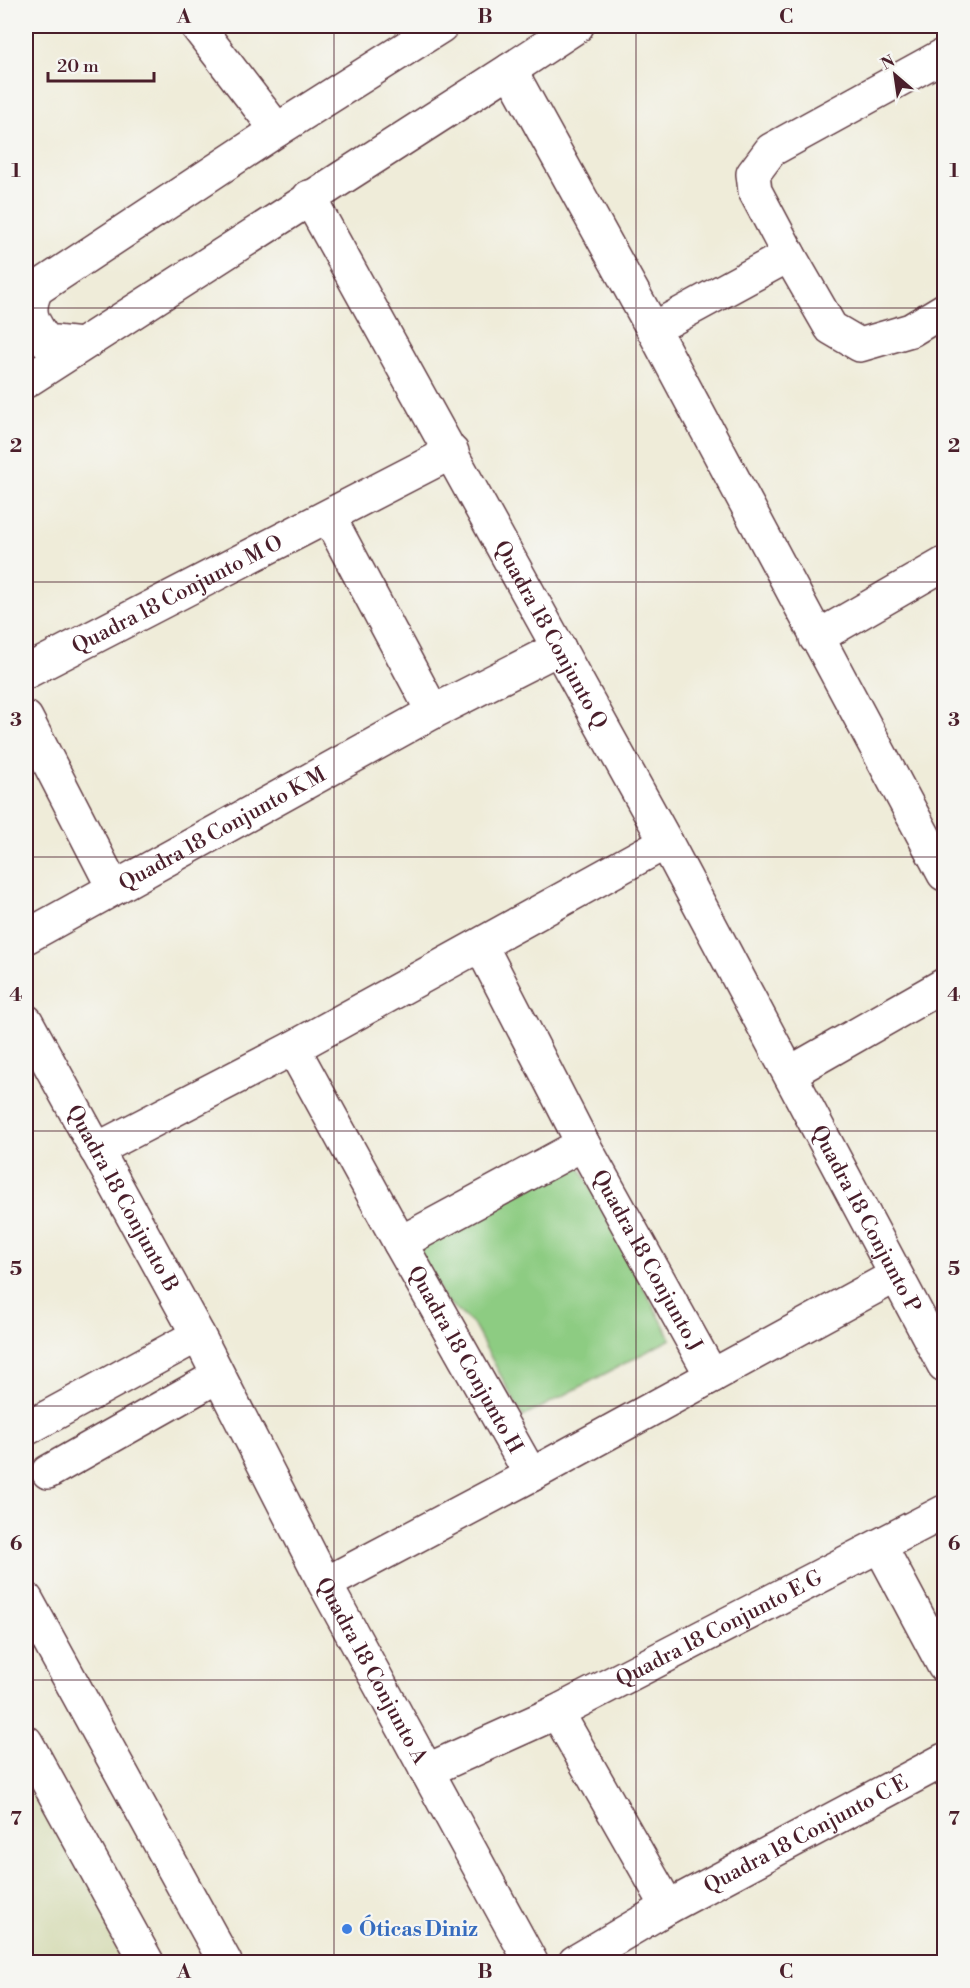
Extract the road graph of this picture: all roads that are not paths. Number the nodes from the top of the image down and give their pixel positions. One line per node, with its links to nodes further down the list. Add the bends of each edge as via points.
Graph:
1 (197, 26): 6 (street)
2 (441, 26): 6 (street)
3 (577, 26): 5 (street)
4 (945, 55): 8 (street, via 771,150 753,174 755,191)
5 (510, 70): 7 (street); 11 (street)
6 (277, 130): 9 (street)
7 (309, 197): 12 (street); 14 (street, Quadra 18 Conjunto Q)
8 (789, 255): 10 (street, via 831,328 860,345 911,330); 11 (street)
9 (31, 292): 12 (street, via 32,323 46,341)
10 (945, 310)
11 (653, 330): 17 (street)
12 (81, 345): 13 (street)
13 (26, 381)
14 (452, 452): 15 (street, Quadra 18 Conjunto M O); 18 (street, Quadra 18 Conjunto Q)
15 (329, 517): 19 (street, Quadra 18 Conjunto M O); 20 (street)
16 (945, 564): 17 (street)
17 (816, 638): 23 (street)
18 (560, 648): 20 (street, Quadra 18 Conjunto K M); 22 (street, Quadra 18 Conjunto Q)
19 (26, 672)
20 (433, 712): 24 (street, Quadra 18 Conjunto K M)
21 (26, 718): 24 (street, Quadra 18 Conjunto K M)
22 (666, 842): 26 (street); 30 (street, Quadra 18 Conjunto Q)
23 (945, 874)
24 (113, 887): 25 (street)
25 (26, 937)
26 (481, 946): 29 (street); 31 (street, Quadra 18 Conjunto J)
27 (945, 985): 30 (street)
28 (26, 1021): 32 (street, Quadra 18 Conjunto B)
29 (293, 1048): 32 (street); 33 (street, Quadra 18 Conjunto H)
30 (790, 1073): 34 (street, Quadra 18 Conjunto P)
31 (584, 1144): 33 (street); 38 (street, Quadra 18 Conjunto J)
32 (96, 1150): 35 (street, Quadra 18 Conjunto B)
33 (400, 1243): 41 (street, Quadra 18 Conjunto H)
34 (895, 1276): 36 (street, Quadra 18 Conjunto P); 38 (street)
35 (198, 1335): 37 (street, Quadra 18 Conjunto B); 39 (street)
36 (945, 1365)
37 (218, 1376): 40 (street); 44 (street, Quadra 18 Conjunto A)
38 (712, 1376): 41 (street)
39 (26, 1429)
40 (48, 1472)
41 (531, 1474): 44 (street)
42 (945, 1512): 43 (street, Quadra 18 Conjunto E G)
43 (880, 1546): 46 (street); 47 (street, Quadra 18 Conjunto E G)
44 (325, 1584): 50 (street, Quadra 18 Conjunto A)
45 (26, 1599): 53 (street)
46 (945, 1666)
47 (557, 1712): 50 (street, Quadra 18 Conjunto E G); 51 (street)
48 (26, 1742): 52 (street)
49 (945, 1760): 51 (street, Quadra 18 Conjunto C E)
50 (426, 1771): 54 (street, Quadra 18 Conjunto A)
51 (668, 1907): 55 (street, Quadra 18 Conjunto C E)
52 (147, 1962)
53 (225, 1962)
54 (531, 1962)
55 (575, 1962)

